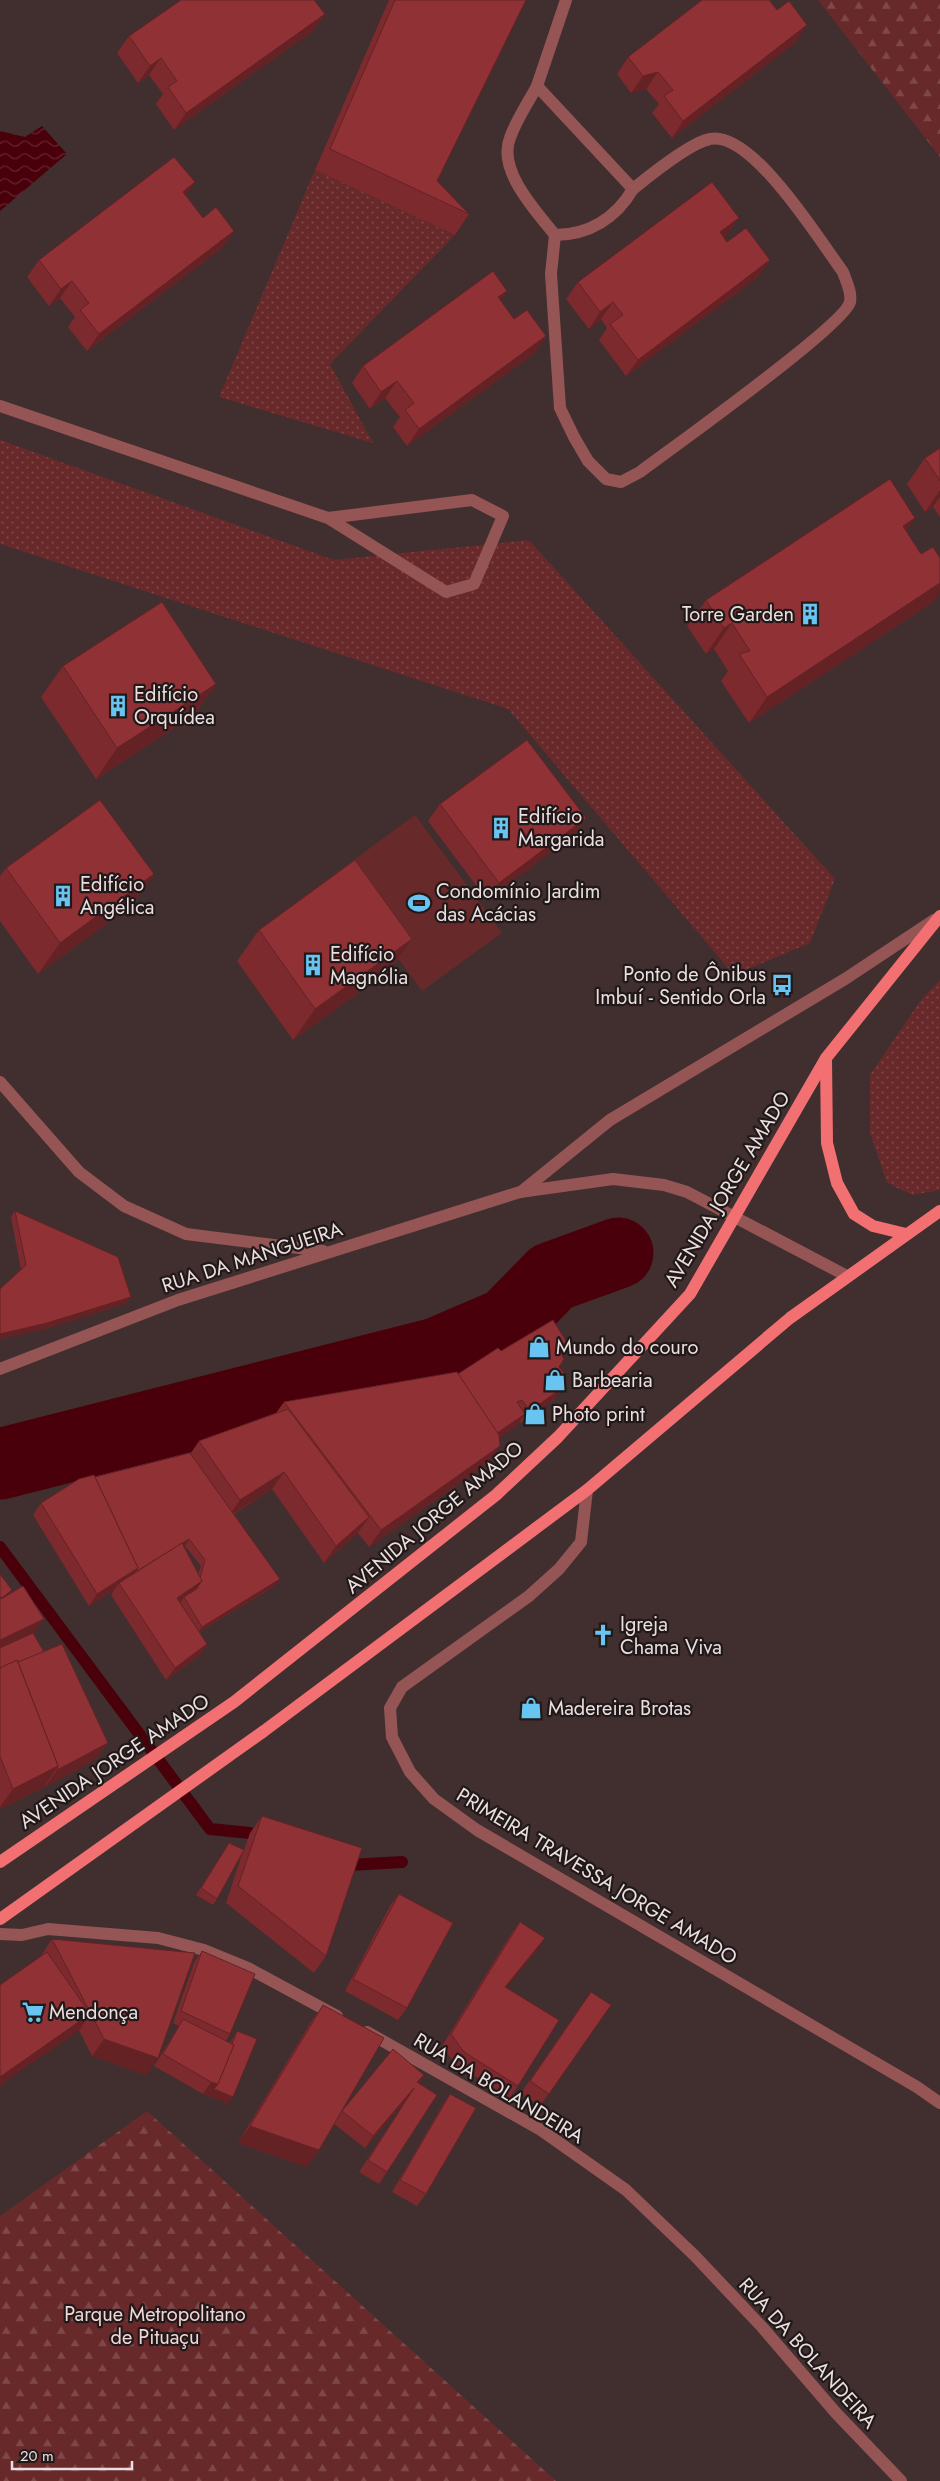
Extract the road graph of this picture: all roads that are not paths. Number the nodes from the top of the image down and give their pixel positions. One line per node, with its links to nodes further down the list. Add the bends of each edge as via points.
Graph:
1 (566, 0): 2 (street)
2 (537, 86): 3 (street); 4 (street, via 509,139 506,159 512,176)
3 (633, 189): 4 (street, via 624,205 609,218 587,230); 4 (street, via 669,162 709,139 726,139 747,152 773,176 843,272 850,303 810,344 640,472 621,482 606,479 588,461 560,408 552,274)
4 (555, 235)
5 (0, 406): 6 (street)
6 (328, 518): 6 (street, via 446,592 474,584 503,516 472,500)
7 (940, 916): 8 (main road, AVENIDA JORGE AMADO); 10 (street, RUA DA MANGUEIRA, via 845,979 610,1120)
8 (826, 1058): 12 (main road, AVENIDA JORGE AMADO); 13 (main road, via 826,1143 837,1183 854,1214 873,1226)
9 (0, 1082): 14 (street, via 79,1172 124,1206 186,1234)
10 (520, 1192): 12 (street, RUA DA MANGUEIRA, via 613,1179 664,1185 688,1192); 14 (street, RUA DA MANGUEIRA)
11 (940, 1211): 13 (main road)
12 (733, 1218): 15 (street, RUA DA MANGUEIRA); 18 (main road, AVENIDA JORGE AMADO, via 690,1294 558,1436 496,1495 234,1702)
13 (906, 1234): 15 (main road)
14 (328, 1252): 16 (street, RUA DA MANGUEIRA, via 178,1300)
15 (847, 1276): 17 (main road, via 790,1318)
16 (0, 1369)
17 (587, 1490): 19 (main road, via 264,1731); 21 (street, PRIMEIRA TRAVESSA JORGE AMADO, via 581,1542 559,1569 529,1596 402,1687 390,1708 392,1737 410,1772 434,1799 477,1830)
18 (0, 1862)
19 (0, 1919)
20 (0, 1934): 22 (street, RUA DA BOLANDEIRA, via 22,1935 48,1929 158,1938 204,1950 248,1968 541,2130 626,2190 702,2263)
21 (940, 2103)
22 (901, 2481)

